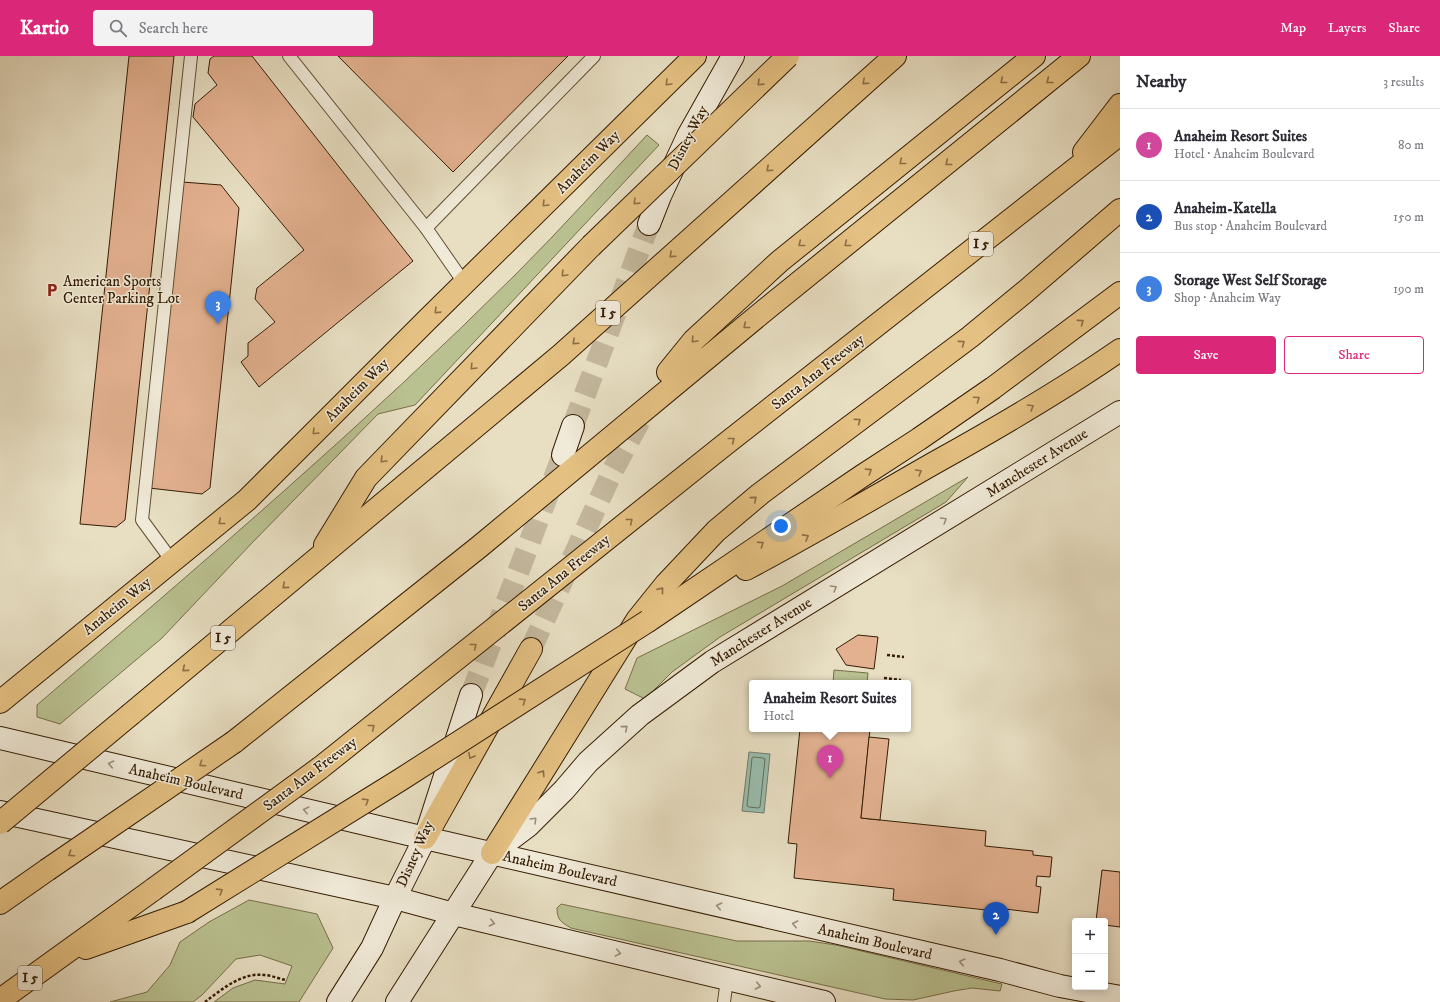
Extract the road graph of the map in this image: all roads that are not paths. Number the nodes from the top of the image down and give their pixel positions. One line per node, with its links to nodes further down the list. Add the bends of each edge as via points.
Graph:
1 (191, 56): 23 (lane, via 142,520)
2 (289, 56): 15 (lane)
3 (594, 56): 15 (lane)
4 (696, 56): 16 (main road, Anaheim Way, one-way to 16)
5 (733, 56): 14 (main road, Disney Way, via 688,136)
6 (788, 56): 24 (main road, one-way to 24, bridge, via 591,246 366,478)
7 (895, 56): 24 (main road, I 5, one-way to 24, via 561,355)
8 (1034, 56): 19 (main road, one-way to 19, via 780,261 694,340)
9 (1079, 56): 35 (main road, one-way to 35, bridge, via 479,547 234,742)
10 (1120, 105): 12 (main road)
11 (1120, 134): 12 (main road, Santa Ana Freeway / I 5)
12 (1064, 178): 37 (main road, Santa Ana Freeway / I 5, one-way to 12, bridge, via 320,768)
13 (1120, 210): 33 (main road, one-way to 13, via 637,620 666,584 716,531 760,494 970,336)
14 (649, 224)
15 (426, 228): 16 (lane)
16 (465, 284): 23 (main road, Anaheim Way, one-way to 23, via 247,500)
17 (1120, 293): 25 (main road, one-way to 17, via 993,388)
18 (1120, 350): 25 (main road, one-way to 18, via 785,548 979,438)
19 (668, 372)
20 (1120, 412): 33 (main road, Manchester Avenue, one-way to 20, via 528,826 588,762 640,715 712,662)
21 (573, 426): 22 (main road)
22 (563, 455)
23 (172, 561): 28 (main road, Anaheim Way)
24 (315, 562): 31 (main road, I 5, one-way to 31, bridge)
25 (648, 621): 37 (main road, one-way to 25, bridge, via 187,912 400,780)
26 (531, 649): 32 (main road, one-way to 32)
27 (471, 695): 32 (main road, Disney Way)
28 (0, 702)
29 (0, 738): 32 (main road, Anaheim Boulevard, one-way to 29)
30 (0, 812): 34 (main road)
31 (0, 823)
32 (425, 838): 33 (main road, Anaheim Boulevard); 34 (main road, Disney Way)
33 (492, 853): 36 (main road, Manchester Avenue); 39 (main road, Anaheim Boulevard, one-way to 33, via 1060,986)
34 (395, 898): 36 (main road); 41 (main road, Disney Way, via 372,948)
35 (0, 902)
36 (454, 914): 38 (main road, one-way to 38); 42 (main road)
37 (60, 957): 40 (main road, Santa Ana Freeway / I 5)
38 (727, 979): 43 (lane); 44 (main road, one-way to 44)
39 (1120, 997)
40 (0, 1000)
41 (338, 1002)
42 (398, 1002)
43 (724, 1002)
44 (824, 1002)

